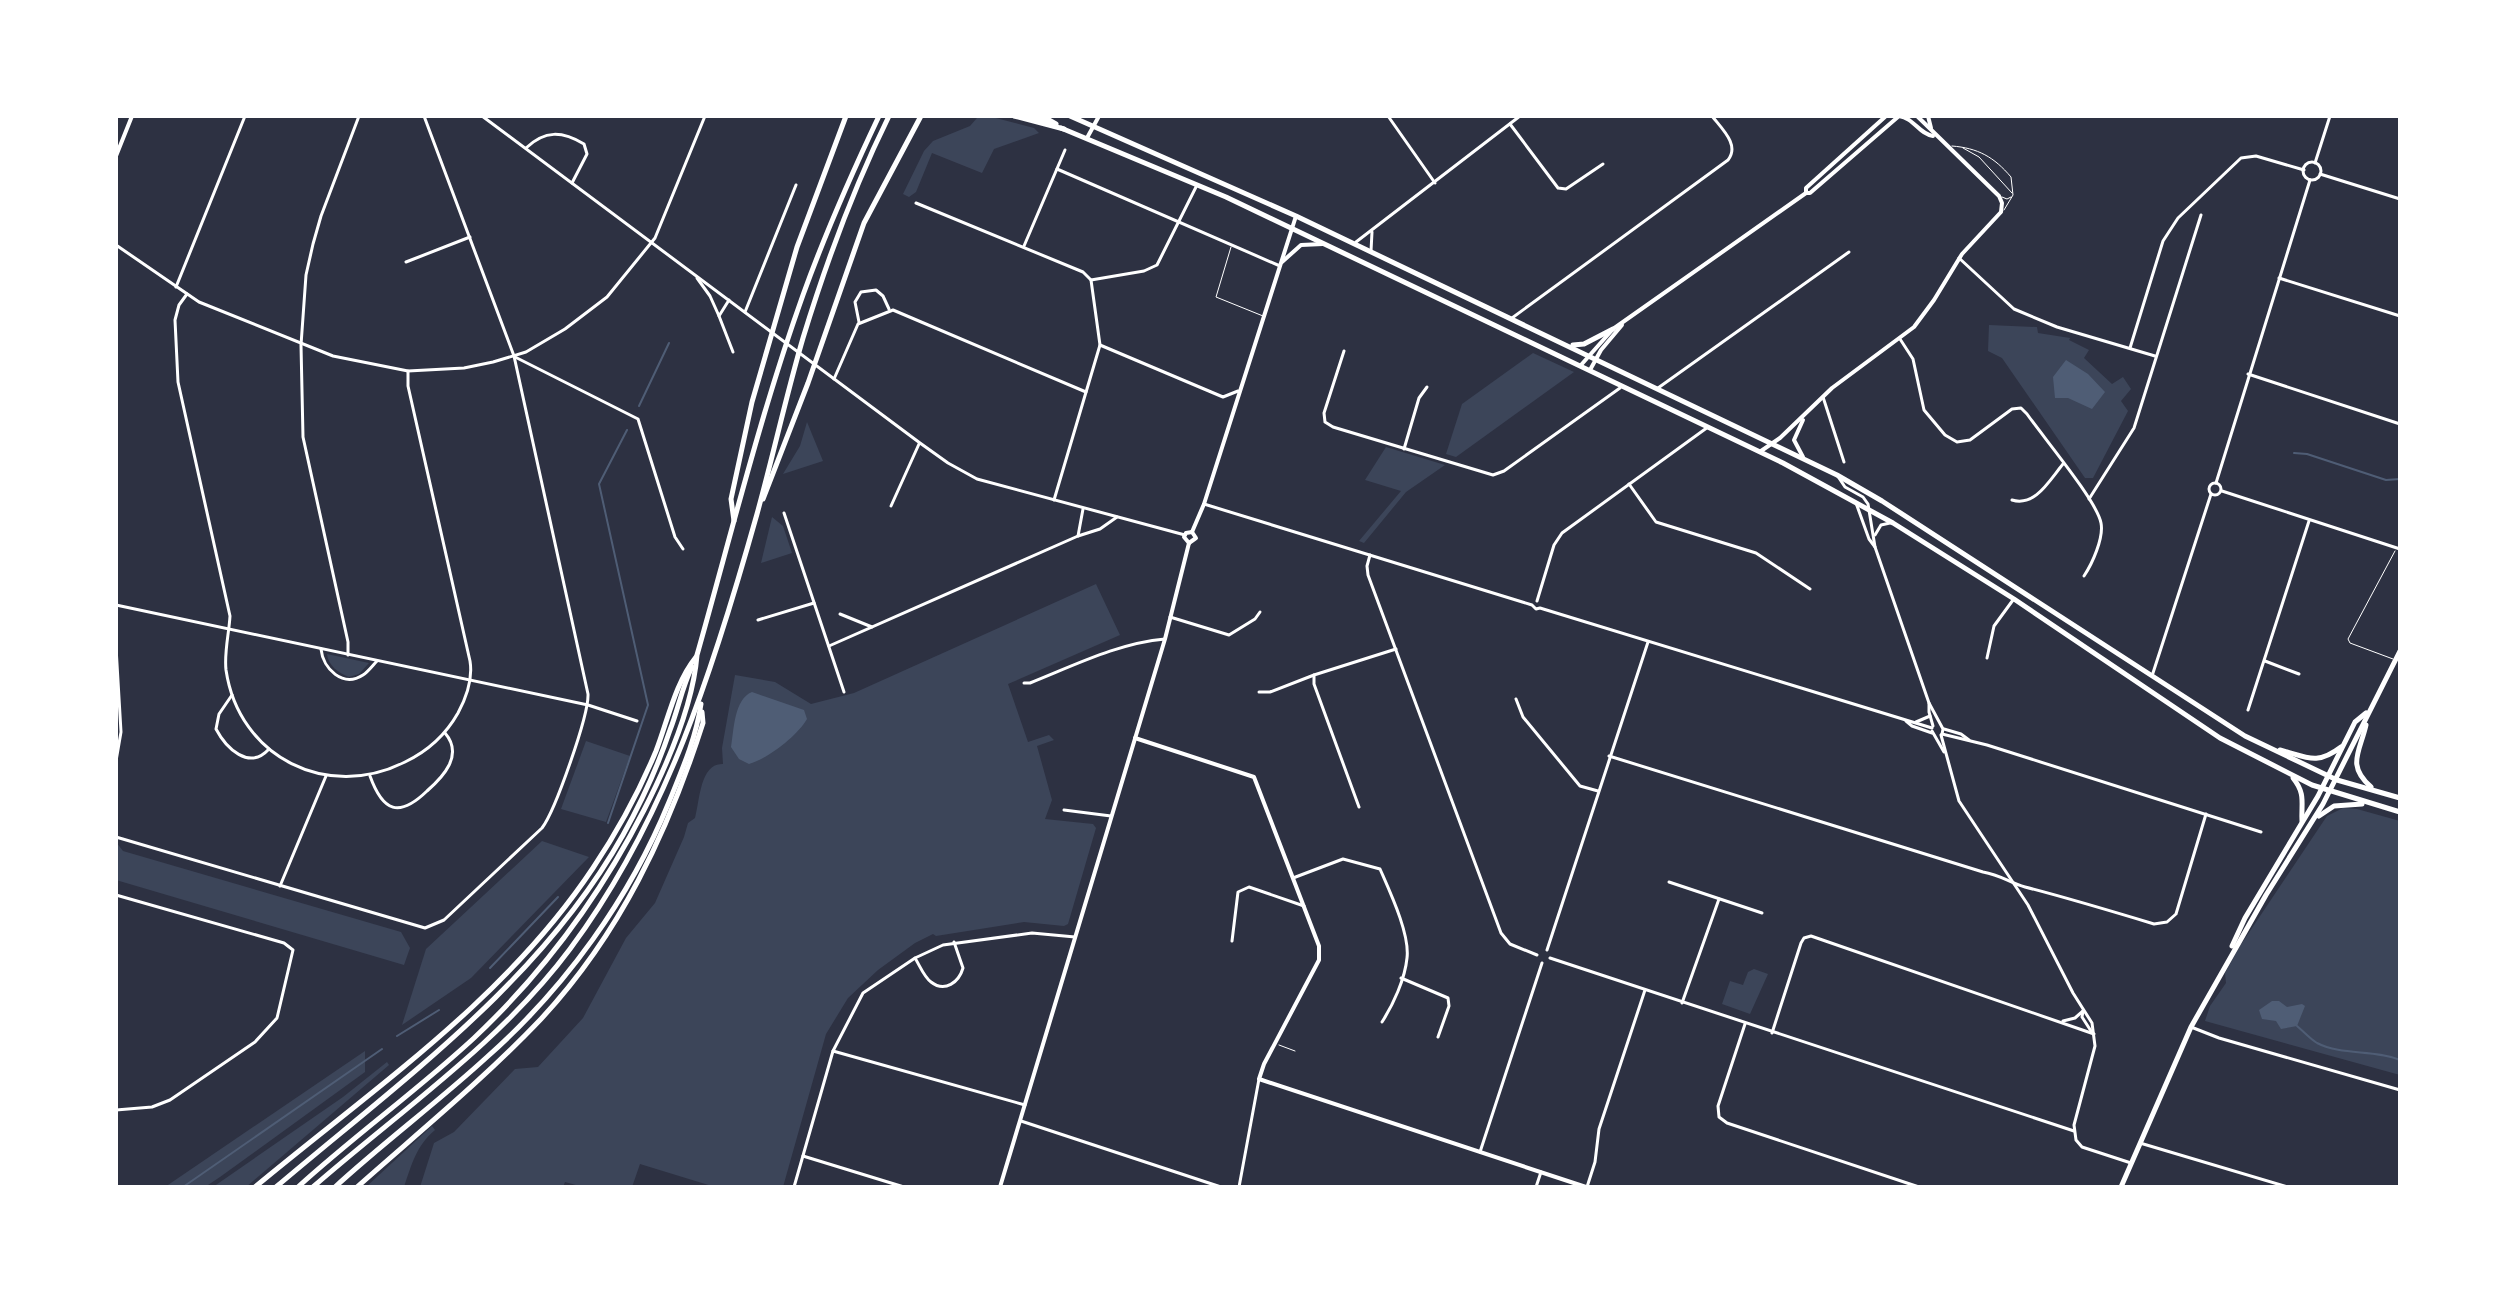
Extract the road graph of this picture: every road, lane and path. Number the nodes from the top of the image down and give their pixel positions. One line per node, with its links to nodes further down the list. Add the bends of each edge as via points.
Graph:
1 (132, 116): 34 (street)
2 (245, 116): 71 (street)
3 (359, 116): 84 (street, via 313,244)
4 (482, 116): 32 (street)
5 (705, 116): 57 (street)
6 (848, 116): 133 (highway, via 805,220 763,358 731,499)
7 (879, 116): 133 (highway, via 803,295)
8 (889, 116): 129 (highway, via 851,201 803,338)
9 (919, 116): 129 (highway, via 853,250)
10 (1014, 116): 27 (highway)
11 (1030, 116): 27 (highway)
12 (1042, 116): 27 (highway)
13 (1070, 116): 26 (highway)
14 (1099, 116): 26 (street)
15 (1388, 116): 42 (street)
16 (1520, 116): 25 (street)
17 (1712, 116): 79 (street, via 1733,147 1728,160)
18 (1886, 116): 45 (street)
19 (1899, 116): 23 (street); 45 (street)
20 (1917, 116): 28 (street)
21 (1928, 116): 28 (street)
22 (2330, 116): 35 (street)
23 (1909, 117): 28 (street, via 1926,135)
24 (426, 118): 56 (street)
25 (1510, 124): 36 (street, via 1558,188 1566,189); 42 (street)
26 (1093, 126): 29 (street); 51 (highway)
27 (1064, 129): 29 (highway)
28 (1936, 137): 30 (street)
29 (1087, 138): 44 (highway)
30 (1946, 145): 31 (lane); 46 (street)
31 (1961, 147): 47 (lane, via 1979,157); 47 (lane, via 1995,160 2012,178)
32 (525, 148): 41 (street); 41 (street, via 553,133 584,144 587,154)
33 (1065, 150): 37 (street)
34 (116, 156)
35 (2315, 163): 38 (street); 39 (street)
36 (1603, 164)
37 (1057, 169): 53 (street); 62 (street)
38 (2304, 170): 40 (street); 87 (street, via 2251,155 2196,199 2163,241)
39 (2320, 174): 40 (street); 48 (street)
40 (2310, 180): 69 (street)
41 (572, 183): 57 (street)
42 (1435, 183): 55 (street)
43 (796, 185): 75 (street)
44 (1197, 185): 53 (street); 54 (highway)
45 (1806, 193): 81 (street)
46 (1997, 193): 47 (lane, via 2007,199); 52 (street, via 2002,203)
47 (2013, 195): 52 (lane)
48 (2400, 199)
49 (916, 203): 62 (street)
50 (2201, 215): 92 (street)
51 (1296, 216): 54 (street); 59 (highway)
52 (1998, 217): 65 (street)
53 (1180, 221): 61 (street); 70 (street, via 1162,259 1151,269)
54 (1292, 229): 58 (highway); 67 (street)
55 (1372, 232): 59 (street); 63 (street)
56 (470, 237): 66 (street); 91 (street)
57 (651, 242): 68 (street); 91 (street, via 599,304)
58 (1323, 244): 67 (street, via 1301,245); 94 (highway)
59 (1354, 244): 63 (highway)
60 (116, 245): 71 (street)
61 (1231, 245): 67 (street); 78 (lane, via 1216,297)
62 (1024, 246): 70 (street)
63 (1371, 251): 79 (highway)
64 (1849, 252): 101 (street)
65 (1959, 258): 83 (street, via 1924,314); 87 (street, via 2014,309)
66 (406, 262)
67 (1280, 265): 78 (street)
68 (693, 273): 73 (street); 76 (street)
69 (2279, 278): 77 (street); 97 (street)
70 (1091, 280): 85 (street)
71 (176, 287): 72 (street)
72 (187, 294): 84 (street); 157 (street, via 175,320 178,382)
73 (729, 300): 75 (street); 76 (street)
74 (890, 310): 80 (street); 80 (street, via 880,293 865,290 855,302); 103 (street)
75 (745, 312): 98 (street)
76 (719, 316): 89 (street)
77 (2400, 316)
78 (1263, 317): 102 (street)
79 (1512, 318): 86 (highway)
80 (859, 322): 98 (street)
81 (1623, 323): 82 (street); 93 (street)
82 (1613, 329): 86 (highway, via 1584,344); 90 (street)
83 (1900, 339): 104 (street); 114 (street, via 1913,359 1924,410 1945,435 1957,442 1970,440 2021,408)
84 (301, 345): 96 (street); 165 (street, via 303,437)
85 (1100, 345): 102 (street, via 1223,397); 103 (street)
86 (1568, 345): 90 (highway)
87 (2130, 348): 92 (street)
88 (1344, 351): 110 (street, via 1325,422)
89 (733, 352)
90 (1589, 355): 93 (highway); 94 (street)
91 (514, 356): 96 (street, via 464,368); 141 (street, via 638,419); 182 (street)
92 (2157, 356): 120 (street, via 2134,428)
93 (1596, 358): 95 (street); 101 (highway)
94 (1581, 365): 95 (highway)
95 (1590, 370): 99 (highway)
96 (408, 371): 174 (street)
97 (2248, 374): 106 (street); 116 (street)
98 (834, 379): 108 (street)
99 (1623, 386): 107 (highway); 110 (street, via 1499,474)
100 (1427, 387): 110 (street)
101 (1658, 388): 109 (highway)
102 (1238, 391): 124 (street)
103 (1087, 392): 121 (street)
104 (1823, 397): 105 (street); 113 (street)
105 (1806, 414): 109 (street); 112 (street, via 1794,440)
106 (2400, 424)
107 (1708, 427): 111 (highway); 117 (street)
108 (920, 443): 121 (street, via 977,479); 125 (street)
109 (1773, 443): 111 (street); 112 (highway)
110 (1404, 449)
111 (1761, 451): 123 (highway)
112 (1803, 457): 115 (highway)
113 (1844, 462)
114 (2063, 464): 120 (street); 122 (street, via 2033,499)
115 (1837, 475): 127 (street); 173 (highway)
116 (2216, 483): 118 (street); 119 (street, via 2209,488)
117 (1629, 484): 145 (street, via 1656,522 1756,553); 147 (street, via 1562,533)
118 (2222, 491): 119 (street); 131 (street)
119 (2211, 494): 173 (street)
120 (2089, 499): 144 (street, via 2102,527)
121 (1054, 500): 126 (street)
122 (2012, 500)
123 (1856, 503): 127 (highway); 140 (street)
124 (1204, 504): 134 (street); 143 (street)
125 (891, 506)
126 (1083, 507): 130 (street); 136 (street)
127 (1870, 510): 132 (highway); 137 (street)
128 (784, 513): 148 (street)
129 (757, 514): 179 (highway)
130 (1117, 517): 135 (street); 136 (street)
131 (2309, 521): 142 (street); 170 (street)
132 (1893, 523): 137 (street, via 1881,525); 146 (highway)
133 (734, 525): 166 (highway)
134 (1192, 532): 135 (street); 138 (street, via 1195,540)
135 (1185, 535): 138 (street)
136 (1078, 536): 156 (street)
137 (1875, 537): 140 (street)
138 (1189, 543): 154 (street)
139 (2400, 543): 142 (lane)
140 (1875, 547): 181 (street)
141 (683, 549)
142 (2399, 549): 168 (lane, via 2348,639)
143 (1370, 555): 150 (street); 163 (street, via 1368,575)
144 (2084, 576)
145 (1810, 589)
146 (2014, 599): 167 (street, via 1994,626); 200 (highway, via 2220,738)
147 (1537, 601): 150 (street); 151 (street)
148 (814, 603): 155 (street); 160 (street)
149 (116, 605): 157 (street)
150 (1532, 605): 151 (street)
151 (1540, 608): 159 (street)
152 (1260, 612): 154 (street, via 1229,635)
153 (840, 614): 156 (street)
154 (1170, 617): 158 (street)
155 (758, 620)
156 (872, 627): 160 (street)
157 (229, 628): 162 (street); 178 (street, via 225,655)
158 (1165, 639): 175 (street, via 1118,649); 191 (street)
159 (1648, 642): 187 (street); 198 (street)
160 (829, 646): 176 (street)
161 (116, 647): 199 (street, via 121,732)
162 (321, 649): 165 (street); 169 (street, via 328,668 349,680 363,676)
163 (1396, 649): 172 (street); 232 (street, via 1504,940)
164 (2400, 651): 168 (highway)
165 (348, 655): 169 (street)
166 (697, 655): 262 (highway, via 684,672 654,755 616,832 546,932 474,1007); 263 (highway, via 638,807 592,885 555,934 486,1009); 264 (highway, via 685,708 652,794 603,885 564,940 473,1039)
167 (1987, 658)
168 (2395, 660): 184 (highway)
169 (377, 661): 174 (street)
170 (2265, 661): 171 (street); 183 (street)
171 (2299, 674)
172 (1314, 675): 177 (street); 211 (street)
173 (2152, 676): 195 (highway)
174 (470, 679): 182 (street); 190 (street)
175 (1024, 683)
176 (844, 692)
177 (1259, 692)
178 (232, 695): 196 (street, via 246,723); 196 (street, via 216,729 225,745 239,756 255,758)
179 (702, 699): 265 (highway, via 637,845 568,951 481,1046); 266 (highway, via 686,758 655,835 582,952 488,1057); 267 (highway, via 703,723 671,815 602,943 514,1046)
180 (1516, 699): 206 (street, via 1523,717 1580,786)
181 (1929, 703): 185 (street); 189 (street)
182 (588, 705): 186 (street); 223 (street, via 549,819 438,925 425,928)
183 (2248, 710)
184 (2369, 710): 194 (highway, via 2355,722); 204 (highway); 207 (highway, via 2355,761)
185 (1930, 716): 188 (street); 189 (street)
186 (637, 721)
187 (1906, 721): 188 (street); 189 (street)
188 (1916, 722): 189 (street)
189 (1937, 731): 192 (street); 193 (street); 197 (street)
190 (445, 733): 203 (street, via 418,755); 203 (street, via 451,746 450,767 415,803 404,809 386,804)
191 (1135, 738): 215 (street); 220 (street, via 1254,777)
192 (1955, 739): 193 (street); 197 (street)
193 (1969, 740): 214 (street)
194 (2343, 746): 195 (highway, via 2317,760); 201 (highway)
195 (2267, 747): 201 (highway)
196 (269, 749): 202 (street)
197 (1944, 752): 222 (street, via 1959,801)
198 (1609, 756): 206 (street); 222 (street)
199 (116, 761)
200 (2289, 775): 205 (highway); 217 (highway, via 2302,792)
201 (2327, 775): 204 (highway); 205 (highway)
202 (326, 776): 203 (street); 223 (street)
203 (370, 776)
204 (2337, 780): 207 (highway); 208 (highway)
205 (2322, 789): 208 (highway); 217 (highway)
206 (1598, 791): 231 (street)
207 (2374, 791): 209 (highway)
208 (2330, 792): 210 (highway); 216 (highway)
209 (2400, 798)
210 (2370, 803): 213 (highway); 216 (highway, via 2334,806)
211 (1359, 807)
212 (1064, 810): 215 (street)
213 (2400, 812)
214 (2206, 814): 218 (street); 222 (street, via 2176,914 2167,922 2154,924)
215 (1111, 816): 228 (street)
216 (2315, 819): 235 (highway)
217 (2302, 824): 235 (highway, via 2245,918)
218 (2261, 832)
219 (116, 837): 223 (street)
220 (1293, 878): 226 (street); 237 (street, via 1343,859 1380,869 1406,945)
221 (1669, 882): 225 (street)
222 (2013, 882): 240 (street)
223 (280, 886)
224 (116, 895): 254 (street, via 284,943 293,950 277,1018 255,1042 170,1100)
225 (1719, 899): 227 (street); 239 (street)
226 (1304, 906): 229 (street, via 1249,887 1238,892); 248 (street, via 1319,960)
227 (1762, 913)
228 (1075, 937): 230 (street, via 1032,933); 253 (street)
229 (1232, 941)
230 (954, 942): 233 (street); 233 (street, via 963,968 949,985 931,982)
231 (1547, 950): 232 (street); 234 (street)
232 (1537, 955): 236 (street)
233 (915, 958): 249 (street, via 863,993)
234 (1550, 958): 236 (street); 238 (street)
235 (2228, 959): 244 (highway)
236 (1542, 963): 258 (street)
237 (1401, 978): 242 (street); 247 (street, via 1448,998)
238 (1645, 990): 239 (street); 274 (street, via 1599,1129)
239 (1682, 1003): 243 (street)
240 (2083, 1011): 241 (street); 246 (street)
241 (2063, 1021): 245 (street, via 1811,936 1801,943); 246 (street)
242 (1382, 1022)
243 (1745, 1024): 245 (street); 275 (street, via 1719,1117)
244 (2191, 1027): 252 (street); 257 (highway)
245 (1772, 1033): 256 (street)
246 (2094, 1034): 256 (street)
247 (1438, 1037)
248 (1274, 1044): 250 (lane); 251 (street)
249 (833, 1051): 253 (street); 259 (street)
250 (1295, 1051)
251 (1259, 1079): 258 (street); 272 (street)
252 (2400, 1090)
253 (1025, 1105): 255 (street)
254 (116, 1110)
255 (1021, 1121): 270 (street); 271 (street)
256 (2074, 1131): 260 (street, via 2082,1147)
257 (2140, 1143): 260 (highway); 277 (street)
258 (1480, 1152): 261 (street)
259 (803, 1156): 268 (street); 269 (street)
260 (2131, 1163): 276 (highway)
261 (1541, 1172): 273 (street); 274 (street)
262 (255, 1187)
263 (276, 1187)
264 (298, 1187)
265 (313, 1187)
266 (335, 1187)
267 (357, 1187)
268 (794, 1187)
269 (904, 1187)
270 (1000, 1187)
271 (1221, 1187)
272 (1239, 1187)
273 (1536, 1187)
274 (1587, 1187)
275 (1919, 1187)
276 (2121, 1187)
277 (2288, 1187)

